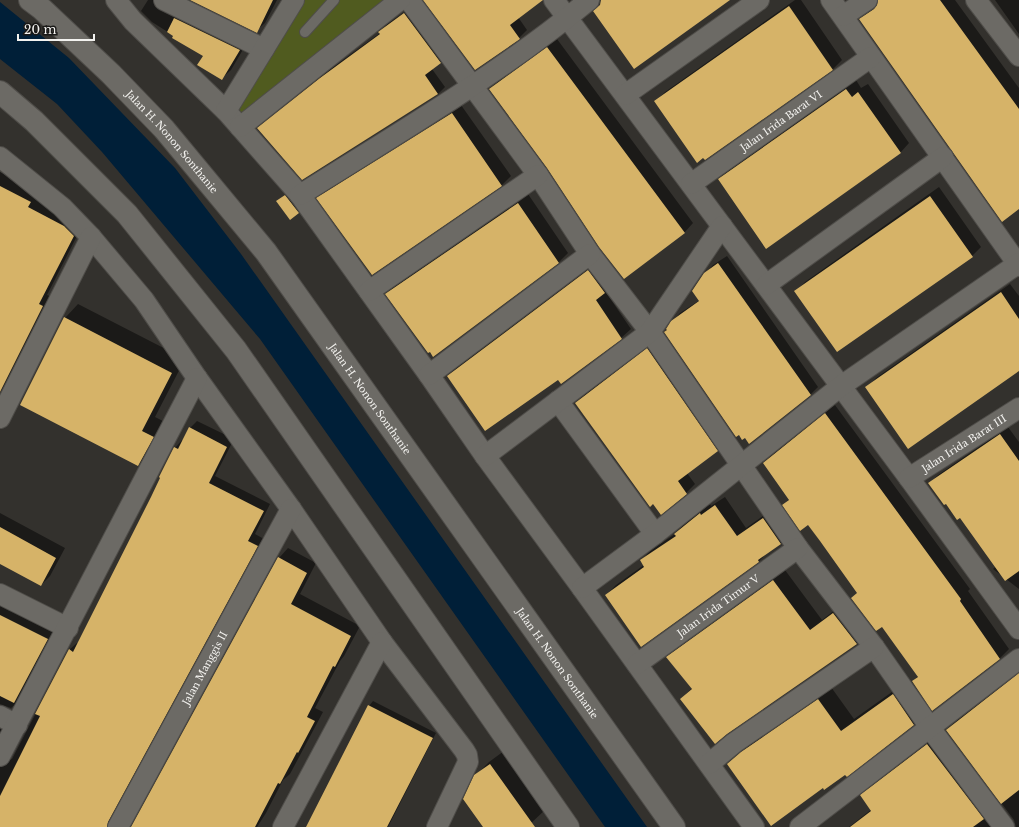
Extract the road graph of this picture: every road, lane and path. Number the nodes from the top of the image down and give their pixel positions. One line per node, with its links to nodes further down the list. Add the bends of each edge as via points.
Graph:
1 (30, 0): 66 (street, Jalan H. Nonon Sonthanie, via 111,74 164,128 266,252)
2 (116, 0): 23 (street, via 133,21)
3 (294, 0): 17 (street)
4 (334, 0): 16 (lane)
5 (400, 0): 24 (street)
6 (409, 0): 20 (street)
7 (554, 0): 15 (street)
8 (590, 0): 15 (street)
9 (759, 0): 22 (street)
10 (831, 0): 14 (street)
11 (867, 0): 14 (street)
12 (976, 0): 18 (street)
13 (169, 1): 17 (street)
14 (843, 16): 19 (street)
15 (568, 18): 20 (street); 22 (street)
16 (305, 32)
17 (264, 49): 23 (street)
18 (1019, 56)
19 (871, 57): 26 (street); 28 (street, Jalan Irida Barat VI)
20 (473, 86): 27 (street); 29 (street)
21 (0, 92): 65 (street, via 127,214 236,350)
22 (624, 95): 28 (street)
23 (226, 111): 24 (street)
24 (240, 127): 29 (street)
25 (0, 156): 31 (street, via 62,207)
26 (943, 157): 33 (street); 34 (street)
27 (538, 175): 32 (street); 35 (street)
28 (691, 184): 30 (street)
29 (300, 195): 35 (street)
30 (722, 226): 34 (street); 36 (street)
31 (91, 238): 38 (street, via 144,300); 42 (street)
32 (590, 254): 36 (street); 37 (street)
33 (1019, 264): 39 (street)
34 (766, 285): 39 (street)
35 (369, 291): 37 (street)
36 (650, 332): 40 (street); 44 (street)
37 (429, 375): 43 (street)
38 (197, 378): 46 (street); 51 (street)
39 (841, 386): 44 (street); 45 (street)
40 (558, 402): 43 (street); 47 (street)
41 (1016, 417): 45 (street, Jalan Irida Barat III)
42 (0, 418)
43 (485, 456): 49 (street)
44 (742, 465): 47 (street); 48 (street)
45 (909, 478): 52 (street)
46 (291, 509): 53 (street); 62 (street, Jalan Manggis II)
47 (656, 534): 49 (street)
48 (798, 548): 54 (street); 56 (street, Jalan Irida Timur V)
49 (582, 588): 56 (street)
50 (0, 594): 51 (street)
51 (68, 628): 57 (street)
52 (1019, 629)
53 (382, 642): 63 (street); 64 (street, via 467,755 468,762)
54 (874, 647): 58 (street); 60 (street)
55 (1019, 659): 58 (street)
56 (637, 664): 60 (street)
57 (9, 721): 59 (street)
58 (930, 727): 61 (street); 68 (street)
59 (0, 756)
60 (709, 764): 67 (street)
61 (1001, 826)
62 (118, 827)
63 (283, 827)
64 (437, 827)
65 (568, 827)
66 (674, 827)
67 (754, 827)
68 (800, 827)

